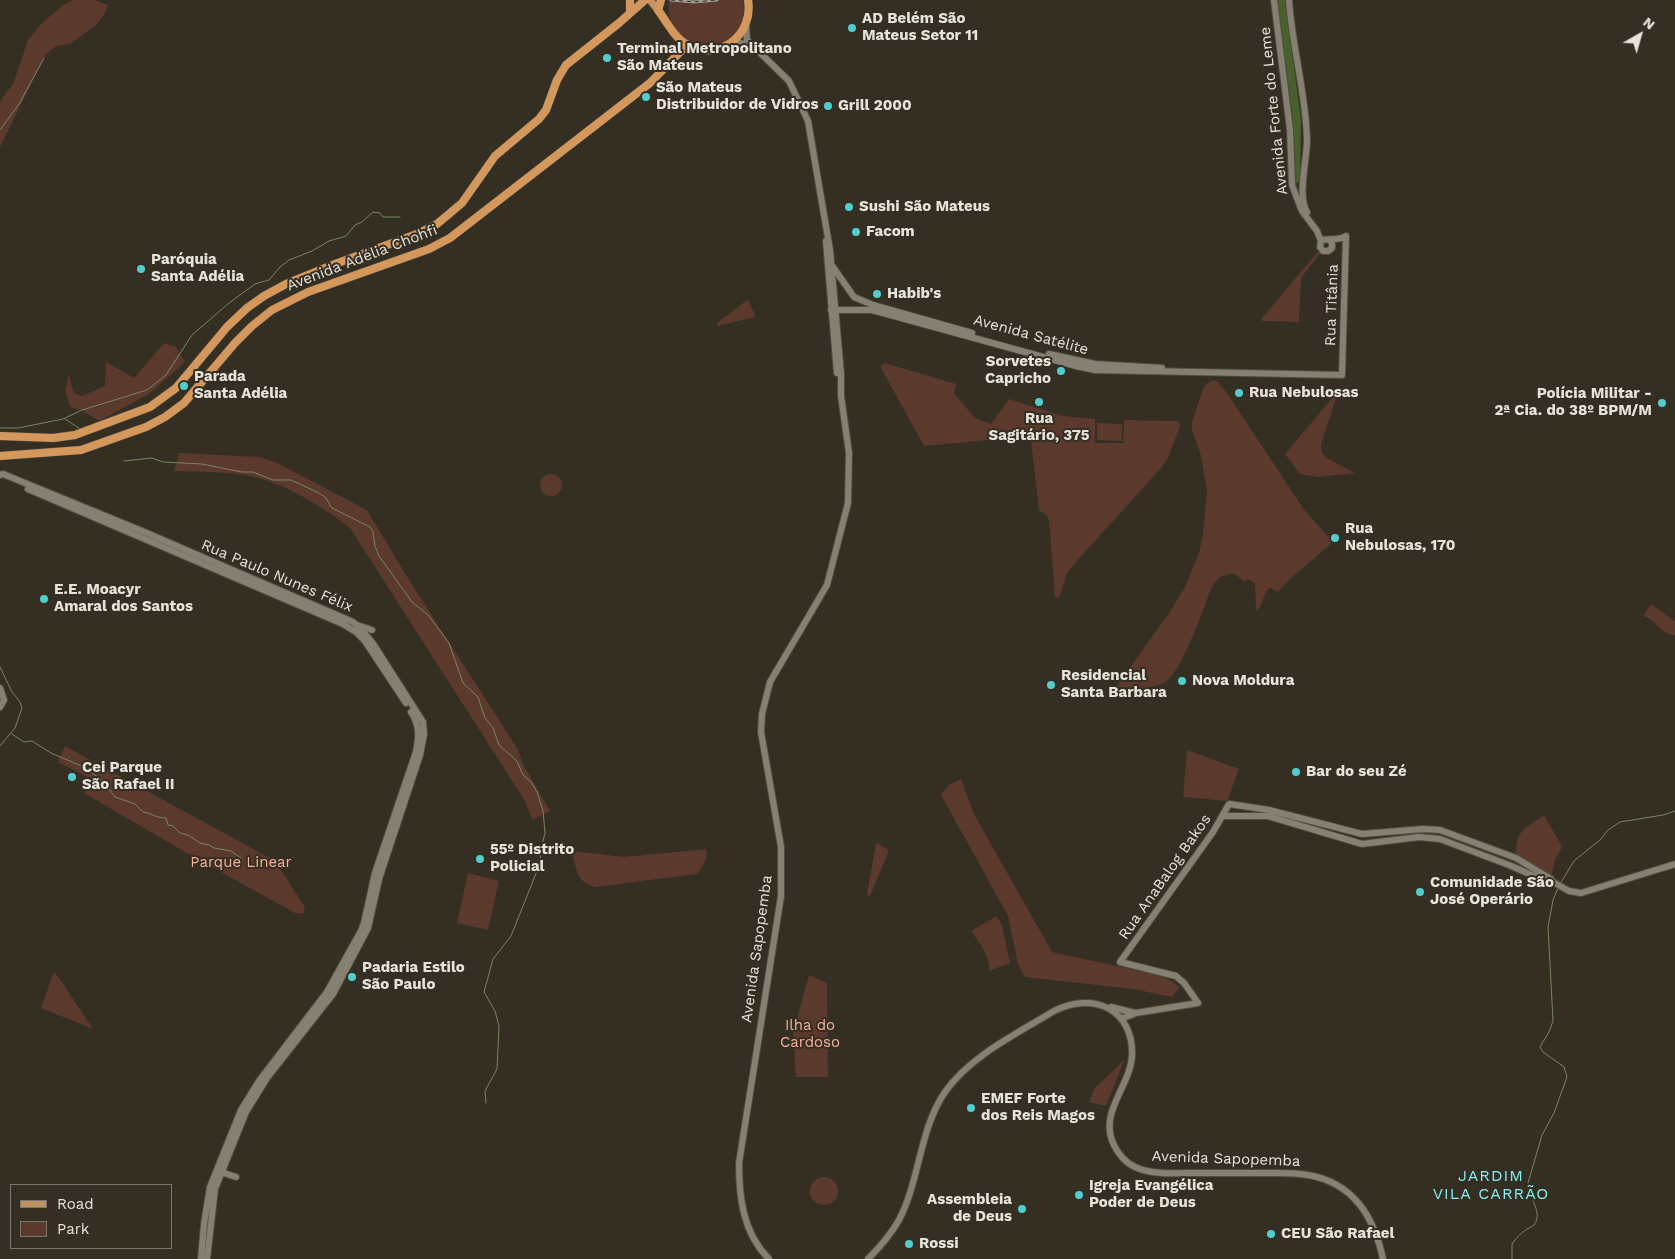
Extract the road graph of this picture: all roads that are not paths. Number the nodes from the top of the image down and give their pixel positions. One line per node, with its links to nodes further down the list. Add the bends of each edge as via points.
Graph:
1 (630, 0): 9 (highway)
2 (645, 0): 9 (highway, Avenida Adélia Chohfi)
3 (650, 0): 8 (main road)
4 (661, 0): 8 (highway)
5 (1274, 0): 15 (main road, Avenida Forte do Leme, via 1290,124 1292,185 1298,204)
6 (1289, 0): 15 (main road, Avenida Forte do Leme, via 1306,131 1303,204)
7 (749, 1): 10 (highway)
8 (658, 10): 12 (highway, via 677,36)
9 (630, 13): 25 (highway, Avenida Adélia Chohfi, via 566,65 539,119 496,156 462,203 437,224 295,280 264,296 227,327 176,388 150,407 75,436)
10 (746, 24): 11 (highway); 13 (main road, Avenida Sapopemba, via 747,40)
11 (733, 41): 12 (highway, via 710,50); 13 (main road, Avenida Sapopemba, via 748,46)
12 (690, 46): 26 (highway, Avenida Adélia Chohfi, via 645,87 450,238 308,292 272,310 241,337 190,398 165,418 81,450)
13 (791, 85): 14 (main road, Avenida Sapopemba, via 808,121)
14 (826, 237): 17 (main road, Avenida Sapopemba); 18 (main road, Avenida Sapopemba)
15 (1328, 242): 16 (main road); 16 (main road, Rua Titânia, via 1346,236)
16 (1346, 245): 24 (main road, Rua Titânia)
17 (831, 265): 18 (main road, Avenida Sapopemba); 19 (main road)
18 (831, 285): 19 (main road); 22 (main road, Avenida Sapopemba)
19 (847, 288): 20 (main road)
20 (854, 297): 21 (main road); 23 (main road, Avenida Satélite, via 1084,363)
21 (857, 309): 22 (main road, Avenida Satélite); 23 (main road, Avenida Satélite, via 872,310 1076,366 1107,371)
22 (833, 310): 44 (main road, Avenida Sapopemba, via 836,366 849,453 848,503 828,585 770,682 761,722 781,847 782,889 739,1163 739,1188 746,1222)
23 (1296, 373): 24 (main road, Avenida Satélite)
24 (1342, 375)
25 (0, 436)
26 (0, 456)
27 (0, 475): 28 (main road, via 46,491)
28 (141, 533): 29 (main road, Rua Paulo Nunes Félix); 33 (main road, Rua Paulo Nunes Félix, via 350,628 370,648)
29 (356, 625): 30 (main road); 33 (main road, Rua Paulo Nunes Félix, via 374,645)
30 (372, 630)
31 (0, 688): 32 (main road, via 3,695)
32 (1, 706)
33 (416, 716): 40 (main road, via 423,722 423,745 379,879 368,928 333,994 258,1091)
34 (1223, 816): 36 (main road, via 1268,816 1362,844 1440,839); 36 (main road, Rua AnaBalog Bakos, via 1229,804 1269,810 1362,834 1440,830 1516,858); 38 (main road, Rua AnaBalog Bakos, via 1120,962 1176,976 1198,1003)
35 (1675, 864): 36 (main road, via 1581,893)
36 (1553, 882)
37 (1105, 1005): 38 (main road); 39 (main road, Avenida Sapopemba); 45 (main road, via 1083,1002 1064,1006 980,1056 962,1072 946,1090 934,1112 898,1222)
38 (1136, 1013): 39 (main road)
39 (1121, 1019): 46 (main road, Avenida Sapopemba, via 1130,1035 1132,1057 1112,1110 1109,1128 1115,1148 1129,1163 1154,1172 1299,1174 1322,1178 1360,1203 1372,1224)
40 (218, 1172): 41 (main road); 42 (main road, via 207,1201); 43 (main road)
41 (236, 1177)
42 (201, 1259)
43 (207, 1259)
44 (769, 1259)
45 (868, 1259)
46 (1383, 1259)

